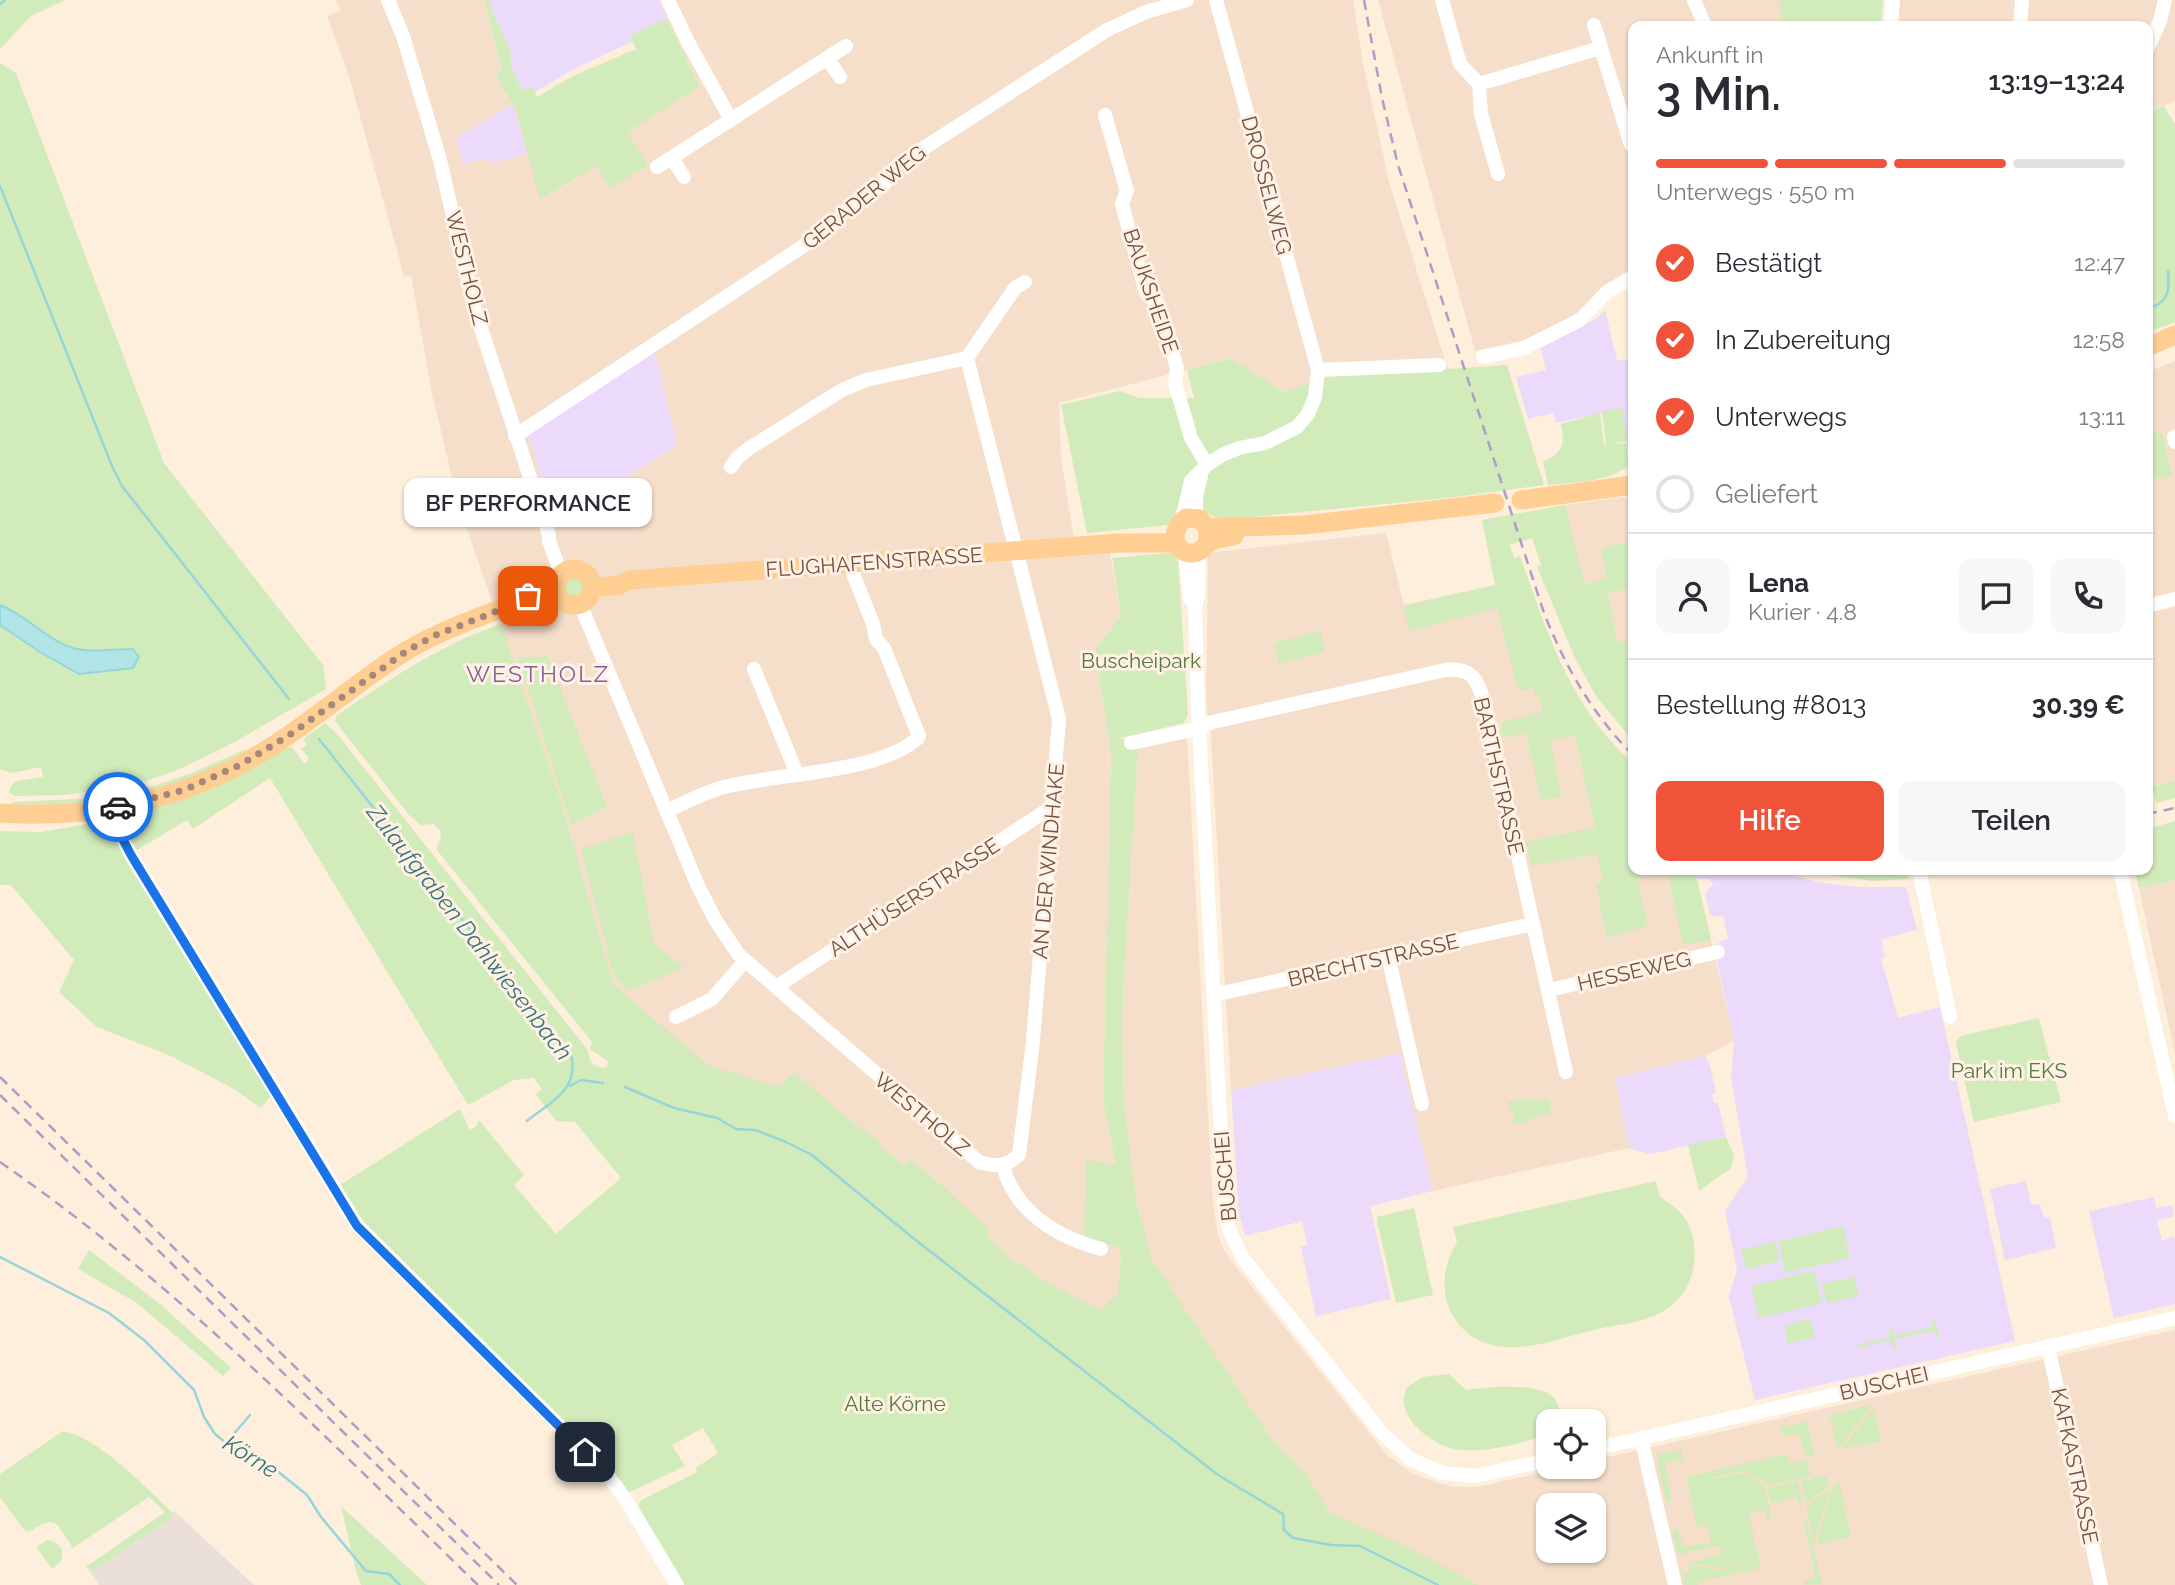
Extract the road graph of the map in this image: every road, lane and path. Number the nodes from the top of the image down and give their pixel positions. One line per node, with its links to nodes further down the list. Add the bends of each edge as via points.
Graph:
1 (388, 0): 35 (street, WESTHOLZ, via 423,99 468,287)
2 (668, 0): 21 (street)
3 (1187, 0): 35 (street, GERADER WEG, via 1107,30 1056,61 899,164 884,184 847,209 829,229)
4 (1216, 0): 34 (street, DROSSELWEG)
5 (1442, 0): 19 (street, via 1460,64)
6 (1694, 0): 10 (street)
7 (1893, 0): 11 (street)
8 (2022, 0): 12 (street)
9 (2165, 0): 14 (street)
10 (1703, 21)
11 (1891, 21)
12 (2020, 21)
13 (1594, 25): 16 (street)
14 (2153, 37)
15 (846, 46): 17 (street)
16 (1600, 48): 19 (street); 22 (street)
17 (827, 58): 18 (street); 21 (street)
18 (839, 77)
19 (1479, 83): 25 (street, via 1481,114)
20 (1105, 115): 37 (street, BAUKSHEIDE, via 1127,191 1122,204 1144,286 1158,304 1177,368 1175,383)
21 (732, 120): 23 (street)
22 (1628, 136)
23 (672, 158): 24 (street); 26 (street)
24 (657, 167)
25 (1498, 174)
26 (684, 177)
27 (1628, 280): 31 (street, via 1608,291 1581,320 1526,347)
28 (1025, 282): 32 (street, via 1015,288)
29 (2175, 335): 30 (main road)
30 (2153, 344)
31 (1483, 357)
32 (967, 358): 36 (street, via 866,380 842,390 748,449); 42 (street, AN DER WINDHAKE)
33 (1438, 365): 34 (street)
34 (1318, 370): 37 (street, DROSSELWEG, via 1315,397 1297,427 1265,443 1222,455)
35 (515, 436): 44 (street, WESTHOLZ, via 549,535 555,539)
36 (731, 467)
37 (1204, 468): 41 (street)
38 (1628, 486): 39 (main road)
39 (1521, 500)
40 (1495, 503): 41 (main road, FLUGHAFENSTRASSE)
41 (1191, 536): 42 (main road, FLUGHAFENSTRASSE); 49 (street, BUSCHEI, via 1189,597 1195,606)
42 (1015, 552): 43 (main road, FLUGHAFENSTRASSE); 52 (street, AN DER WINDHAKE, via 1059,719)
43 (853, 564): 45 (main road, FLUGHAFENSTRASSE, via 630,580); 51 (street, via 876,639 884,648 919,736 901,749 869,761)
44 (561, 581): 45 (main road, via 580,569); 45 (main road, FLUGHAFENSTRASSE, via 567,604); 53 (main road, via 408,650 240,765 162,798)
45 (587, 590): 54 (street, WESTHOLZ)
46 (2175, 599): 47 (street)
47 (2153, 604)
48 (754, 669): 51 (street)
49 (1199, 727): 50 (street); 58 (street, BARTHSTRASSE, via 1432,673 1464,670 1480,689); 64 (street, BUSCHEI)
50 (1131, 743)
51 (797, 774): 54 (street, via 720,788)
52 (1052, 807): 62 (street, ALTHÜSERSTRASSE); 70 (street, AN DER WINDHAKE, via 1019,1155)
53 (107, 809): 55 (main road); 77 (street, via 357,1226 604,1470)
54 (666, 811): 61 (street, WESTHOLZ, via 710,911)
55 (0, 813)
56 (1920, 875): 66 (street)
57 (2121, 875): 69 (street)
58 (1532, 924): 60 (street, BRECHTSTRASSE); 63 (street, BARTHSTRASSE)
59 (1718, 952): 63 (street, HESSEWEG)
60 (1388, 956): 64 (street, BRECHTSTRASSE); 68 (street)
61 (745, 961): 62 (street, WESTHOLZ); 65 (street, via 712,999)
62 (776, 987): 70 (street, WESTHOLZ, via 979,1162)
63 (1549, 990): 67 (street, BARTHSTRASSE)
64 (1213, 995): 76 (street, BUSCHEI, via 1225,1208 1242,1257 1381,1432 1410,1460 1443,1473 1476,1476)
65 (676, 1017)
66 (1950, 1017)
67 (1566, 1072)
68 (1422, 1104)
69 (2175, 1116)
70 (1003, 1166): 71 (street, via 1008,1185 1020,1202 1071,1241)
71 (1101, 1249)
72 (2175, 1318): 73 (street, BUSCHEI)
73 (2048, 1347): 74 (street, BUSCHEI); 79 (street, KAFKASTRASSE)
74 (1641, 1438): 75 (street, BUSCHEI); 78 (street)
75 (1606, 1446)
76 (1536, 1463)
77 (677, 1585)
78 (1675, 1585)
79 (2101, 1585)

